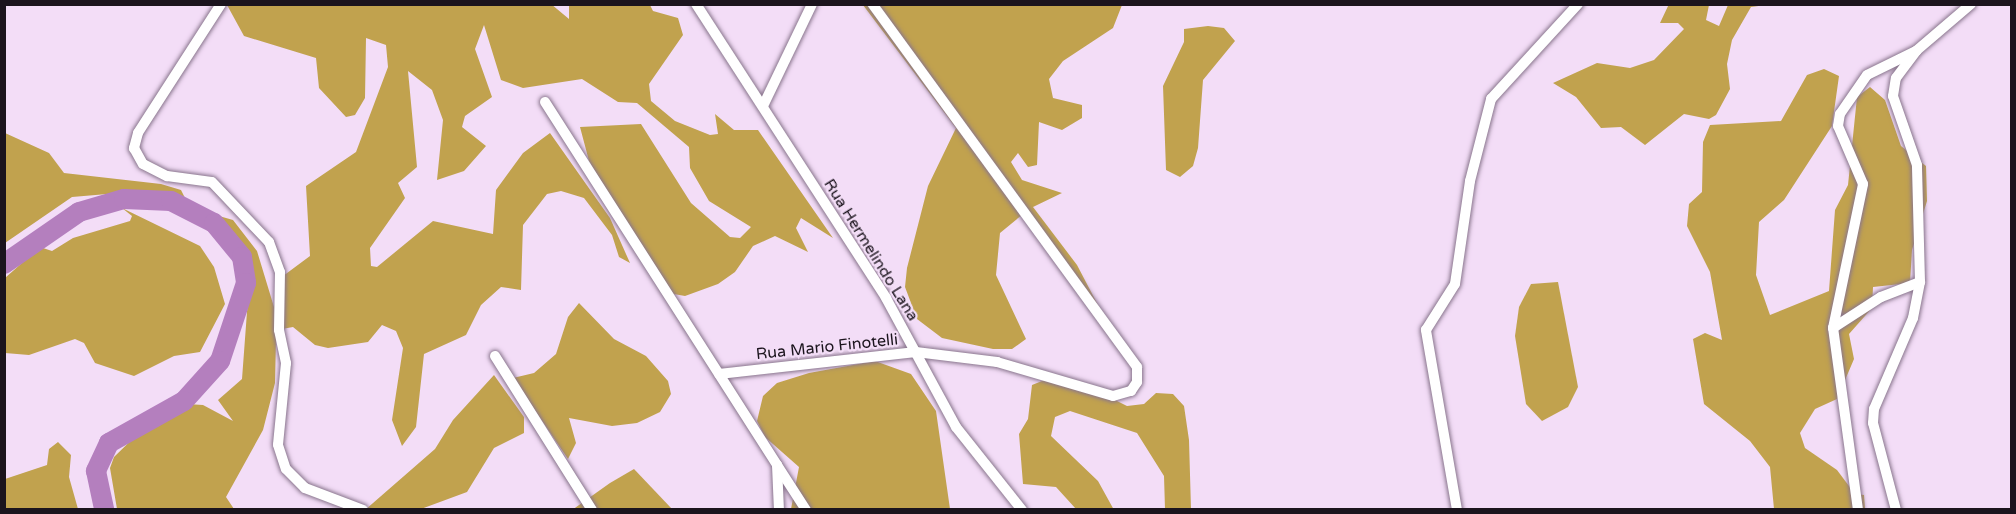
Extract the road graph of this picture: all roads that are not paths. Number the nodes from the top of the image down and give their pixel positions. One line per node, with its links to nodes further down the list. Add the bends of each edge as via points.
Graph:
1 (221, 4): 16 (street, via 138,133 134,148 143,164 167,176 212,182 269,242 280,272 279,330 286,363 278,446 286,469 305,488)
2 (696, 4): 9 (street, Rua Hermelindo Lana)
3 (812, 4): 9 (street)
4 (872, 4): 12 (street, Rua Mario Finotelli, via 1137,367 1138,376 1131,391 1113,396 997,362)
5 (1578, 4): 21 (street, via 1491,99 1470,181 1455,284 1426,330)
6 (1971, 4): 7 (street)
7 (1916, 51): 10 (street, via 1896,78 1893,96 1917,165); 11 (street, via 1877,66 1840,114 1841,139 1859,166 1863,184)
8 (545, 102): 14 (street)
9 (763, 106): 12 (street, Rua Hermelindo Lana)
10 (1920, 282): 11 (street, via 1881,297); 23 (street, via 1913,318 1874,409 1873,423)
11 (1833, 328): 22 (street)
12 (916, 352): 14 (street, Rua Mario Finotelli); 20 (street, Rua Hermelindo Lana, via 956,427)
13 (495, 356): 17 (street)
14 (719, 374): 15 (street)
15 (777, 465): 18 (street); 19 (street)
16 (363, 510)
17 (592, 510)
18 (779, 510)
19 (806, 510)
20 (1022, 510)
21 (1457, 510)
22 (1858, 510)
23 (1896, 510)

